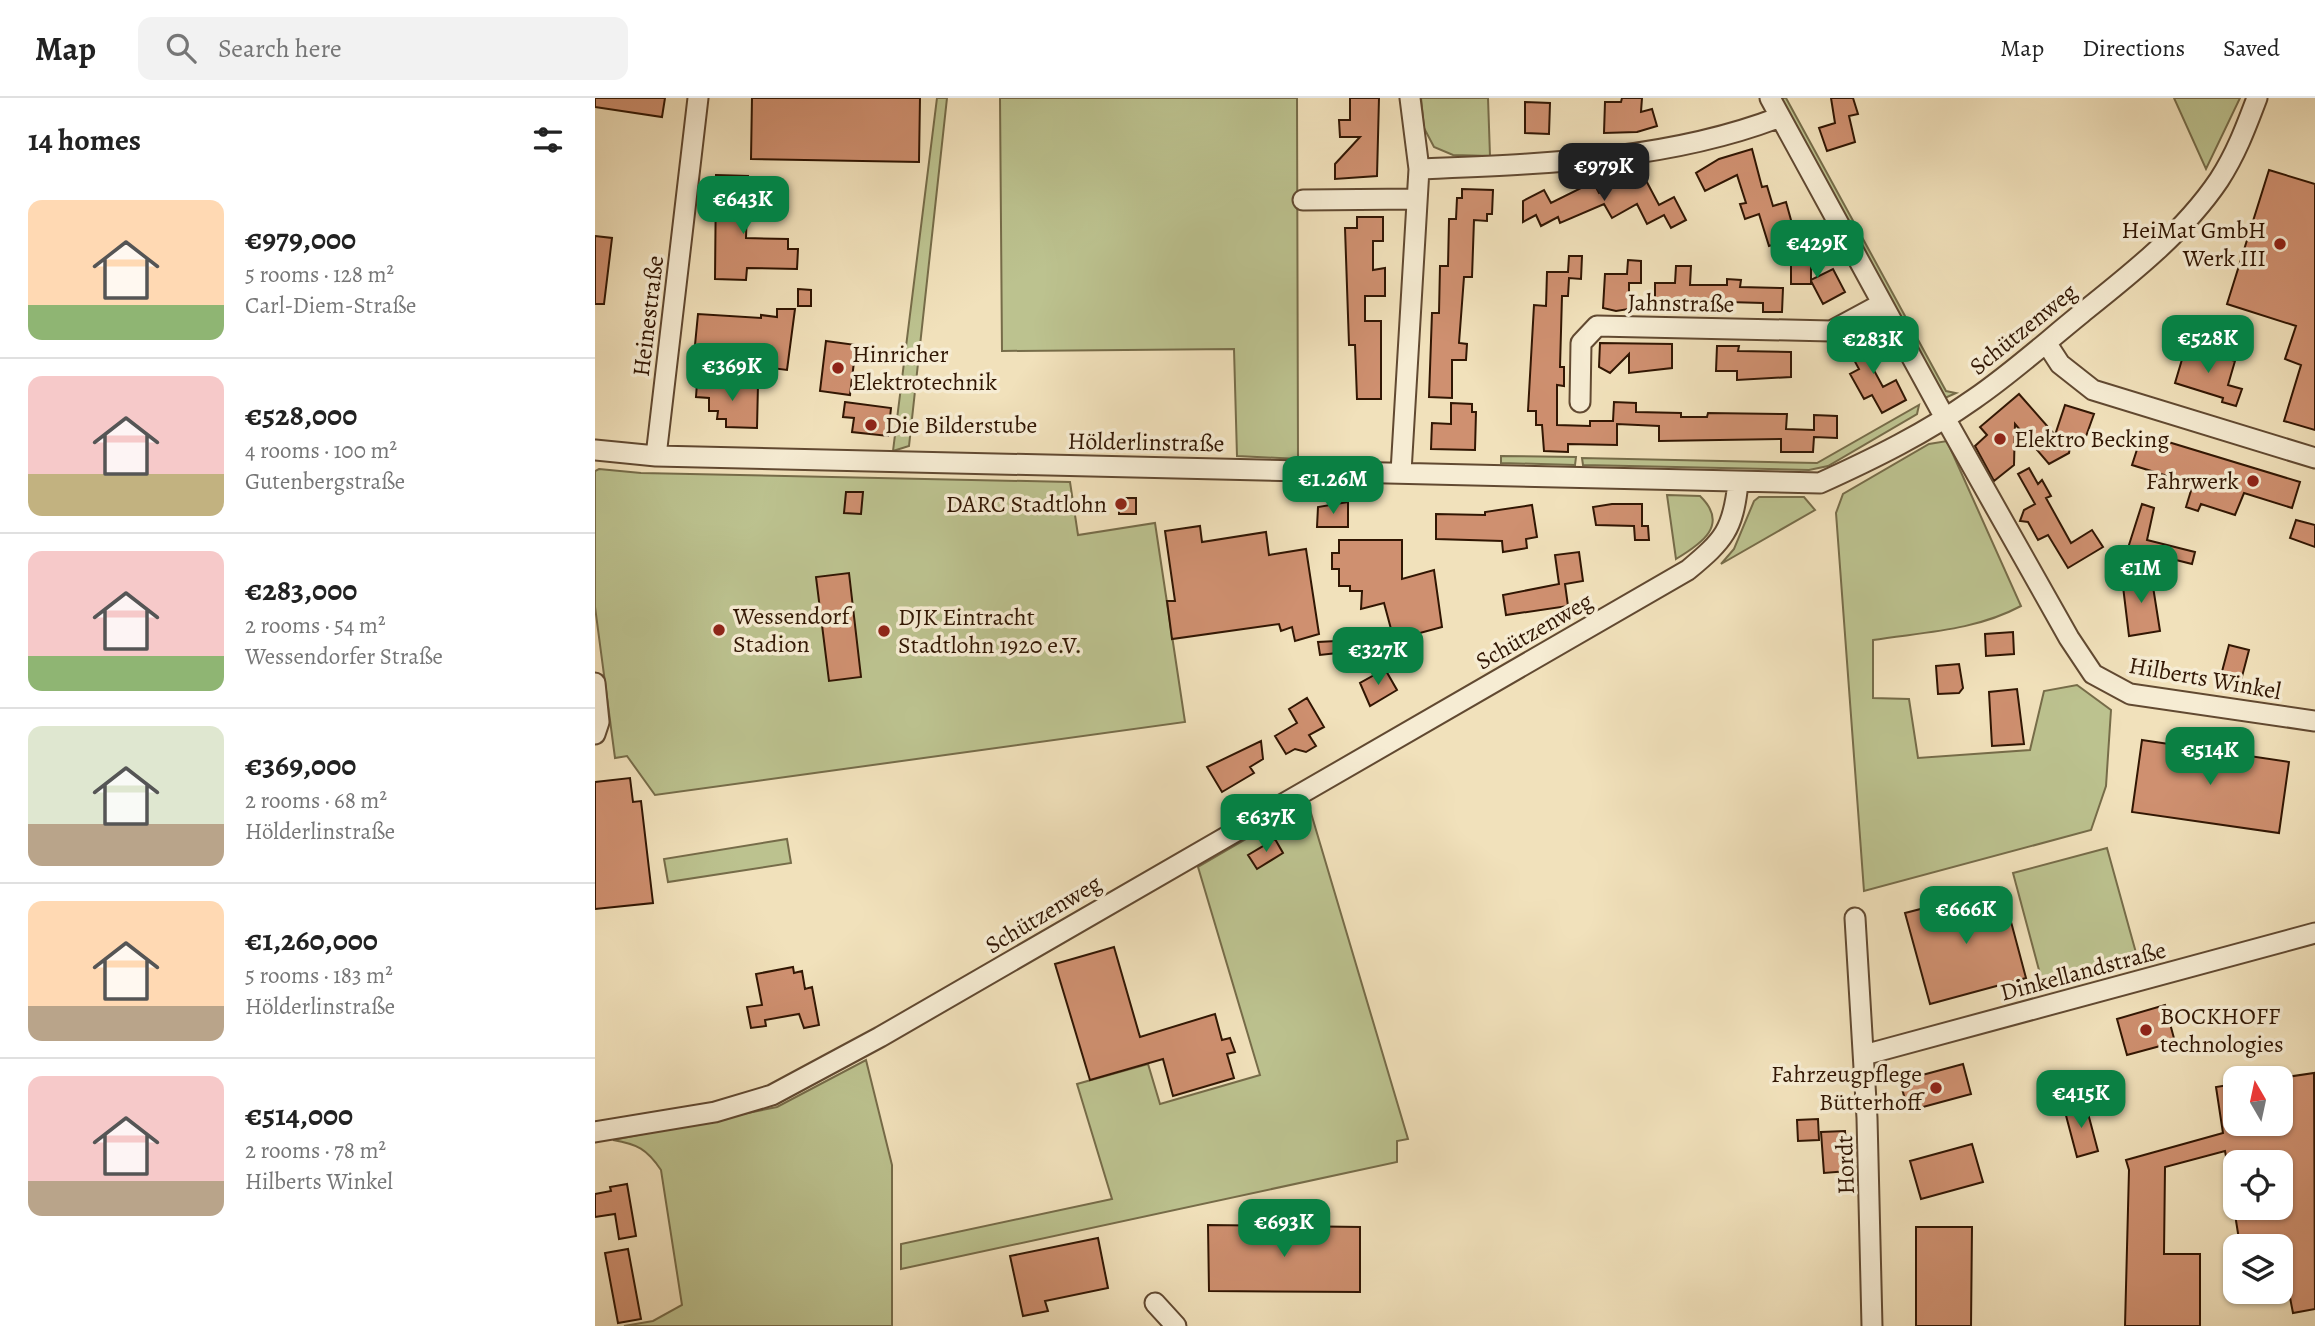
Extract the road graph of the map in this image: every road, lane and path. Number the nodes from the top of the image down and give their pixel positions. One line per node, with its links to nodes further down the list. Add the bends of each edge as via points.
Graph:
1 (698, 98): 14 (street, Heinestraße)
2 (1411, 98): 6 (street)
3 (1770, 98): 5 (street, Hilberts Winkel)
4 (2257, 98): 10 (street, Schützenweg, via 2234,155 2195,210 2133,271)
5 (1780, 117): 6 (street, via 1732,135 1575,161); 9 (street, Hilberts Winkel)
6 (1419, 169): 8 (street)
7 (1303, 200): 8 (street)
8 (1416, 200): 16 (street)
9 (1881, 304): 11 (street, Jahnstraße, via 1831,331 1597,326 1581,343); 12 (street, Hilberts Winkel)
10 (2047, 344): 12 (street, Schützenweg); 15 (street, via 2060,364 2093,390)
11 (1580, 402)
12 (1945, 418): 17 (street, Schützenweg, via 1872,460 1820,483); 19 (street, Hilberts Winkel, via 2093,674 2130,694)
13 (595, 450): 14 (street, Hölderlinstraße)
14 (656, 456): 16 (street, Hölderlinstraße)
15 (2315, 458)
16 (1401, 472): 17 (street, Hölderlinstraße)
17 (1738, 483): 24 (street, Schützenweg, via 1735,517 1716,547 1688,569 880,1037 772,1095 715,1112)
18 (595, 682): 20 (street, via 599,714)
19 (2315, 721)
20 (595, 734)
21 (1855, 918): 23 (street, Hordt)
22 (2315, 933): 23 (street, Dinkellandstraße)
23 (1864, 1055): 27 (street, Hordt)
24 (595, 1132)
25 (1154, 1303): 26 (street)
26 (1176, 1326)
27 (1872, 1326)

